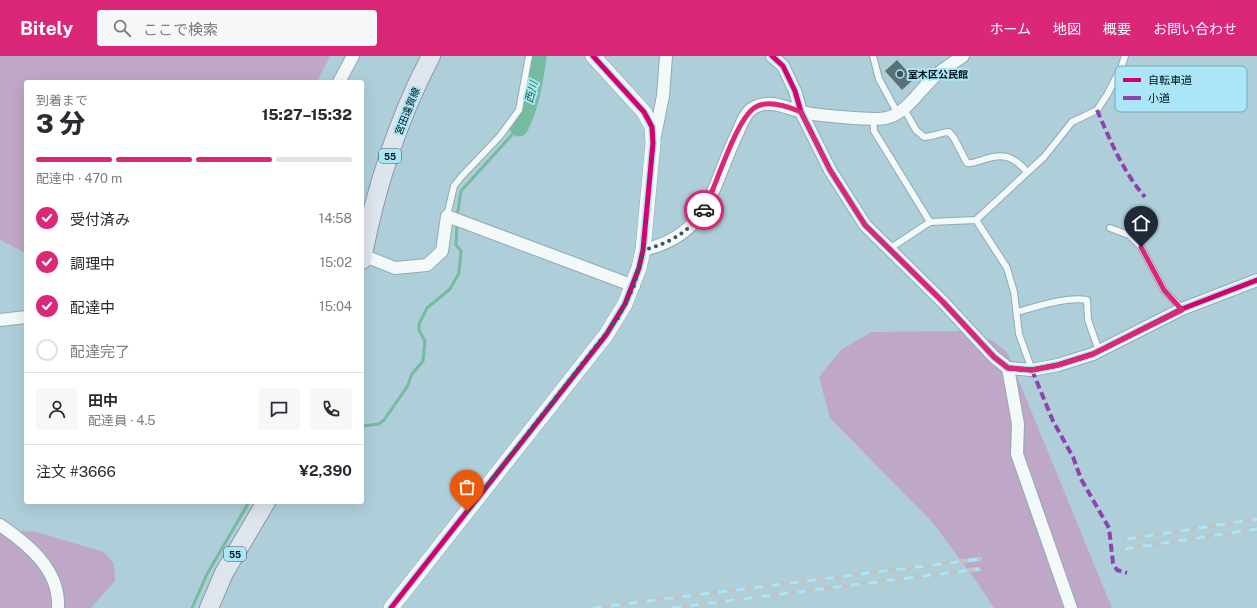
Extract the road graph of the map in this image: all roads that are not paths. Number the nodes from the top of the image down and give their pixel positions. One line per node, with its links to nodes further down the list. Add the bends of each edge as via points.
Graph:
1 (352, 56): 11 (street)
2 (431, 56): 22 (main road, 宮田遠賀線 / 55, via 409,104 393,148)
3 (529, 56): 18 (lane, via 519,110 500,136 454,186)
4 (593, 56): 16 (street, via 644,112 652,127)
5 (666, 56): 16 (street, via 663,96)
6 (772, 56): 13 (street, via 783,66 795,91)
7 (873, 56): 14 (lane, via 879,79)
8 (963, 56): 14 (street, via 934,77)
9 (1125, 56): 10 (lane)
10 (1122, 66)
11 (340, 80)
12 (1115, 80): 17 (lane, via 1097,110 1072,122 1044,157)
13 (801, 112): 15 (street); 23 (street, via 830,170 854,210); 24 (street, via 774,104 754,107 744,119 732,142 704,211 692,226 672,241)
14 (901, 112): 15 (street, via 884,119); 17 (lane, via 924,137 949,132 966,163 971,164 996,155 1006,156)
15 (873, 119): 20 (lane, via 874,130)
16 (653, 143): 24 (street)
17 (1027, 172): 19 (lane)
18 (447, 216): 25 (street, via 442,251 427,265 395,268); 27 (street)
19 (976, 220): 20 (lane); 29 (lane, via 1007,268)
20 (930, 222): 23 (lane)
21 (1110, 228): 28 (lane, via 1129,235 1141,247 1164,290)
22 (364, 248)
23 (889, 249): 33 (street, via 994,357)
24 (643, 250): 27 (street)
25 (364, 257)
26 (1257, 280): 28 (street)
27 (634, 286): 39 (street, via 606,335)
28 (1182, 310): 32 (street)
29 (1017, 312): 32 (lane, via 1080,298 1087,300 1088,320); 34 (lane, via 1019,334)
30 (24, 316): 31 (street)
31 (0, 320)
32 (1099, 350): 34 (street, via 1058,365)
33 (1008, 368): 34 (street); 40 (street, via 1018,424 1017,454)
34 (1032, 370)
35 (265, 504): 38 (main road, 55, via 224,573)
36 (0, 525): 37 (street, via 20,538 54,579)
37 (58, 608)
38 (209, 608)
39 (391, 608)
40 (1071, 608)

